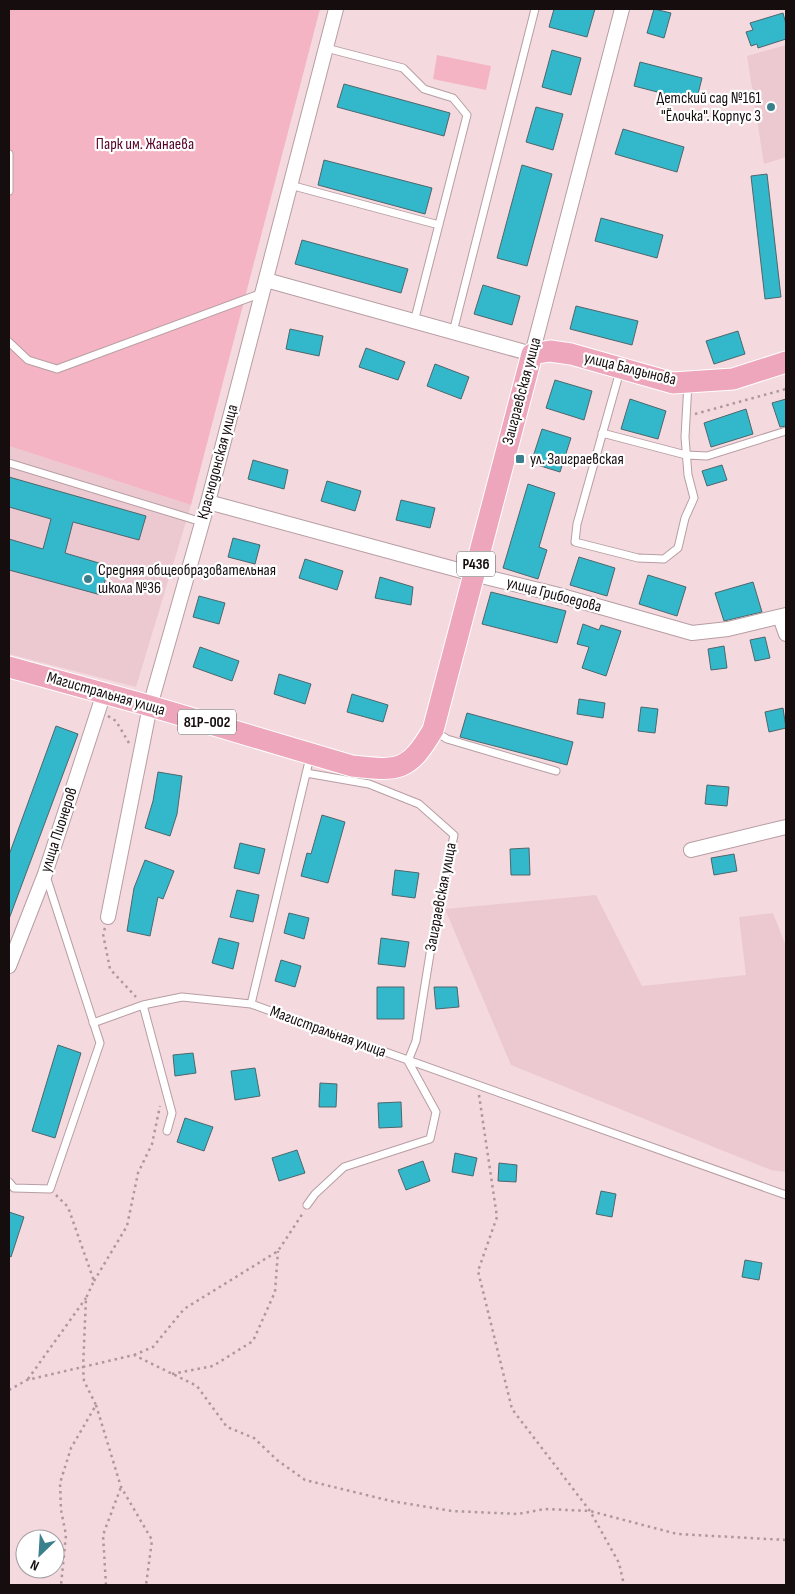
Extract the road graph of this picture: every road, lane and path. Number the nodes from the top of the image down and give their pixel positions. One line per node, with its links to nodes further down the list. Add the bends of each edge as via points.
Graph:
1 (336, 9): 4 (street, Краснодонская улица)
2 (535, 9): 11 (lane)
3 (622, 9): 13 (street, Заиграевская улица)
4 (326, 48): 6 (street, Краснодонская улица); 8 (lane, via 403,68 424,90 453,98 467,115)
5 (9, 154): 7 (lane)
6 (290, 185): 8 (lane); 9 (street, Краснодонская улица)
7 (9, 191)
8 (439, 225): 10 (lane)
9 (264, 287): 10 (street); 12 (lane, via 57,369 28,360); 23 (street, Краснодонская улица)
10 (414, 322): 11 (street)
11 (453, 333): 13 (street)
12 (9, 342)
13 (532, 354): 15 (main road, улица Балдынова, via 550,351 571,354); 25 (main road, Заиграевская улица / P436)
14 (786, 362): 16 (main road, улица Балдынова, via 733,378)
15 (621, 368): 16 (main road, улица Балдынова, via 673,383); 20 (lane)
16 (688, 382): 18 (lane)
17 (786, 389): 18 (path, via 702,414)
18 (686, 414): 21 (lane)
19 (786, 431): 21 (lane, via 707,456)
20 (602, 433): 21 (lane); 21 (lane, via 575,542 591,548 638,558 664,559 678,548 694,498)
21 (686, 455)
22 (9, 463): 24 (lane)
23 (208, 502): 24 (street, Краснодонская улица); 25 (street, улица Грибоедова)
24 (202, 522): 30 (street, Краснодонская улица)
25 (473, 574): 26 (street, улица Грибоедова, via 692,633 728,629); 31 (main road, Заиграевская улица / P436)
26 (783, 616): 27 (street)
27 (786, 634)
28 (9, 666): 29 (main road, Магистральная улица / 81Р-002)
29 (101, 702): 30 (main road, Магистральная улица / 81Р-002); 32 (path); 38 (street, улица Пионеров)
30 (150, 706): 32 (street, Краснодонская улица); 33 (main road, Магистральная улица / 81Р-002)
31 (433, 730): 34 (main road, Заиграевская улица / P436, via 419,753); 35 (lane, via 448,739)
32 (141, 761): 39 (street, Краснодонская улица)
33 (308, 763): 34 (main road, Магистральная улица / 81Р-002, via 385,770); 41 (lane); 44 (lane, Заиграевская улица, via 419,804 454,835 433,935 416,1041)
34 (406, 765)
35 (556, 770)
36 (786, 827): 37 (street)
37 (691, 850)
38 (45, 874): 40 (street, улица Пионеров); 43 (lane)
39 (108, 918): 42 (path, via 103,934 110,969)
40 (9, 966)
41 (251, 1004): 42 (lane, Магистральная улица, via 182,996); 44 (lane, Магистральная улица)
42 (143, 1005): 43 (lane, Магистральная улица); 45 (lane)
43 (93, 1022): 49 (lane, via 100,1043)
44 (408, 1061): 46 (lane, Магистральная улица); 51 (lane, via 436,1112 430,1139 344,1167)
45 (165, 1083): 47 (lane, via 172,1114); 53 (path, via 152,1144 138,1173 127,1226)
46 (477, 1086): 50 (lane, Магистральная улица); 62 (path, via 497,1216 478,1271 512,1409)
47 (167, 1131)
48 (9, 1182): 49 (lane, via 14,1188)
49 (50, 1189): 53 (path, via 68,1207)
50 (786, 1195)
51 (308, 1205): 52 (path)
52 (278, 1251): 55 (path, via 184,1309 153,1347); 57 (path, via 274,1292 252,1341 213,1366)
53 (94, 1281): 54 (path)
54 (86, 1298): 56 (path); 58 (path)
55 (134, 1355): 56 (path); 57 (path)
56 (83, 1368): 58 (path); 60 (path, via 84,1381)
57 (172, 1374): 62 (path, via 197,1386 227,1427 254,1438 305,1480 391,1501 452,1511 518,1514 545,1509)
58 (27, 1380): 59 (path)
59 (9, 1390)
60 (96, 1405): 61 (path); 64 (path, via 71,1448 60,1483 66,1535)
61 (121, 1487): 65 (path, via 102,1535); 66 (path, via 152,1540)
62 (590, 1511): 63 (path, via 677,1534); 67 (path, via 619,1563)
63 (786, 1540)
64 (61, 1585)
65 (106, 1585)
66 (146, 1585)
67 (624, 1585)

